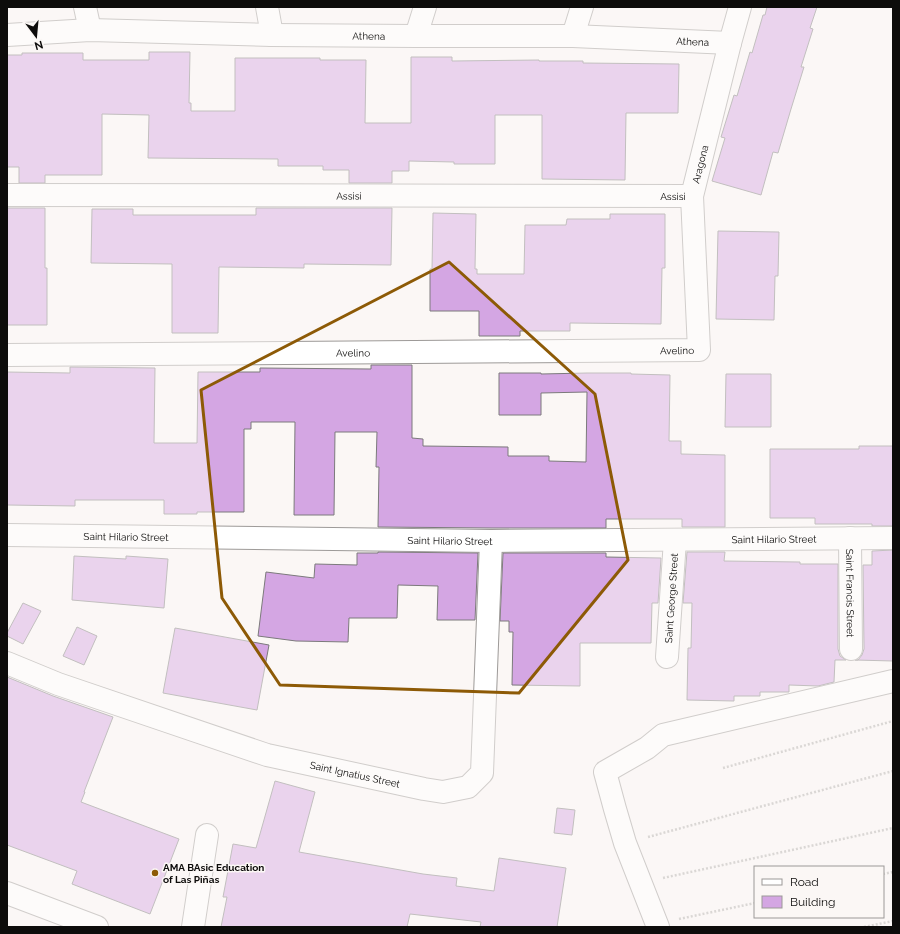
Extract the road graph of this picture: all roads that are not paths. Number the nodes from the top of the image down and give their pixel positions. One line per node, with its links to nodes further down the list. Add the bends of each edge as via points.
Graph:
1 (85, 7): 6 (street)
2 (267, 7): 8 (street)
3 (425, 7): 9 (street)
4 (582, 7): 10 (street)
5 (740, 7): 11 (street, Aragona)
6 (90, 30): 7 (street, Athena); 8 (street, Athena)
7 (7, 35)
8 (272, 35): 9 (street, Athena)
9 (416, 36): 10 (street, Athena)
10 (573, 36): 11 (street, Athena)
11 (730, 43): 13 (street, Aragona)
12 (7, 195): 13 (street, Assisi)
13 (692, 196): 14 (street, Aragona)
14 (699, 350): 15 (street, Avelino)
15 (7, 355)
16 (7, 535): 20 (street, Saint Hilario Street)
17 (850, 538): 18 (street, Saint Hilario Street); 19 (street, Saint Hilario Street); 21 (street, Saint Francis Street)
18 (893, 538)
19 (675, 540): 20 (street, Saint Hilario Street); 22 (street, Saint George Street)
20 (491, 541): 23 (street, Saint Ignatius Street, via 482,773 468,787 443,792 424,789 267,755 58,684)
21 (851, 649)
22 (667, 657)
23 (7, 663)
24 (893, 681): 27 (street, via 663,735 647,748 605,772 625,843)
25 (207, 835): 29 (street)
26 (7, 893): 28 (street)
27 (657, 926)
28 (97, 927)
29 (193, 927)

